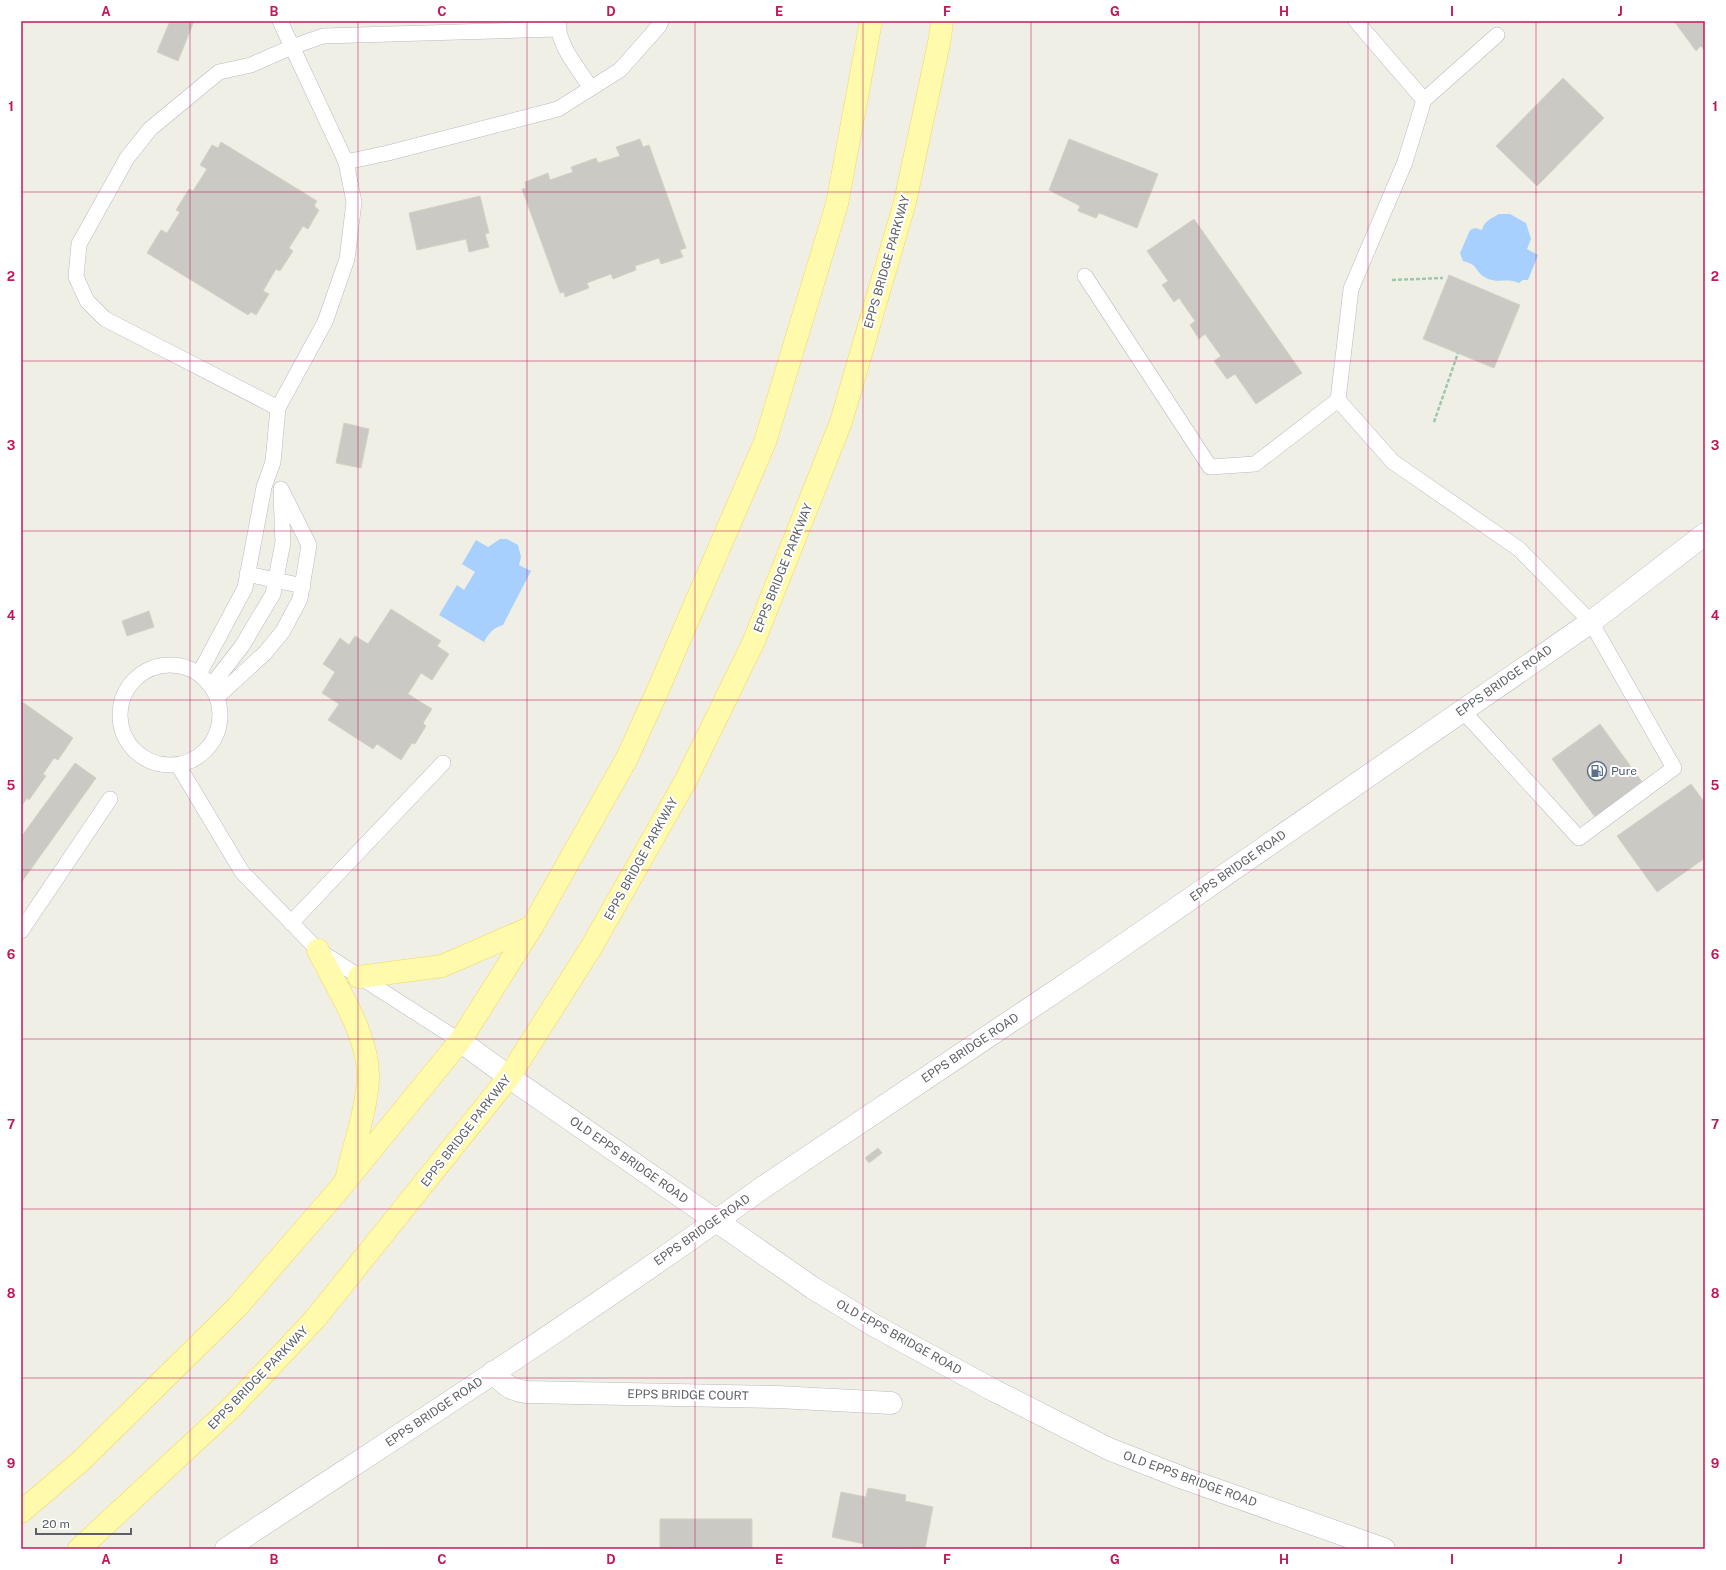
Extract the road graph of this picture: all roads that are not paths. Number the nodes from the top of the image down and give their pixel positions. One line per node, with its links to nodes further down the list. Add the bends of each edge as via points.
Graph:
1 (280, 21): 8 (lane)
2 (662, 21): 9 (lane, via 620,70)
3 (871, 21): 29 (main road, via 837,204 764,442 627,758)
4 (942, 21): 34 (main road, EPPS BRIDGE PARKWAY, via 905,202 841,422 754,641 686,780 592,946)
5 (1356, 21): 10 (lane)
6 (558, 25): 8 (lane, via 323,36); 9 (lane, via 566,50)
7 (1497, 35): 10 (lane)
8 (292, 47): 11 (lane); 14 (lane, via 251,65 219,72 150,129 127,158 79,244 76,277 87,301 105,319)
9 (591, 88): 11 (lane, via 558,109)
10 (1424, 100): 13 (lane, via 1405,162 1351,289)
11 (346, 162): 14 (lane, via 354,202 347,259 325,322)
12 (1085, 276): 13 (lane, via 1210,467 1255,464)
13 (1338, 400): 21 (lane, via 1393,462 1519,549)
14 (278, 408): 15 (lane)
15 (273, 462): 16 (lane); 18 (lane, via 264,487)
16 (281, 489): 19 (lane, via 284,542); 20 (lane, via 309,545)
17 (1705, 534): 21 (street, EPPS BRIDGE ROAD)
18 (247, 574): 19 (lane); 22 (lane, via 245,588)
19 (276, 580): 20 (lane); 23 (lane, via 273,594)
20 (303, 586): 23 (lane, via 300,599 283,631 265,653)
21 (1591, 622): 24 (street, EPPS BRIDGE ROAD); 24 (lane, via 1674,768 1579,838)
22 (198, 674): 23 (lane); 26 (lane, via 183,666 166,665 143,672 130,684 120,706 120,724 129,744 142,757 160,764)
23 (214, 691): 26 (lane, via 220,714 215,737 205,751 191,761)
24 (1462, 710): 36 (street, EPPS BRIDGE ROAD, via 1098,962)
25 (442, 763): 28 (lane)
26 (178, 765): 28 (lane, via 242,872)
27 (110, 799): 30 (lane)
28 (291, 923): 31 (lane)
29 (532, 927): 32 (main road, via 442,966); 33 (main road)
30 (21, 930)
31 (318, 950): 32 (lane); 35 (main road, via 360,1033 367,1064 368,1078 364,1101)
32 (359, 977): 33 (lane)
33 (460, 1041): 34 (street, OLD EPPS BRIDGE ROAD); 35 (main road)
34 (509, 1077): 36 (street, OLD EPPS BRIDGE ROAD); 40 (main road, EPPS BRIDGE PARKWAY, via 316,1319 232,1407)
35 (345, 1181): 39 (main road, via 237,1307 82,1460)
36 (717, 1220): 37 (street, EPPS BRIDGE ROAD); 42 (street, OLD EPPS BRIDGE ROAD, via 813,1288 875,1326 1109,1449)
37 (493, 1372): 38 (street, EPPS BRIDGE COURT, via 504,1385 514,1391 526,1392 778,1397); 41 (street, EPPS BRIDGE ROAD)
38 (891, 1404)
39 (21, 1512)
40 (79, 1549)
41 (226, 1549)
42 (1384, 1549)

